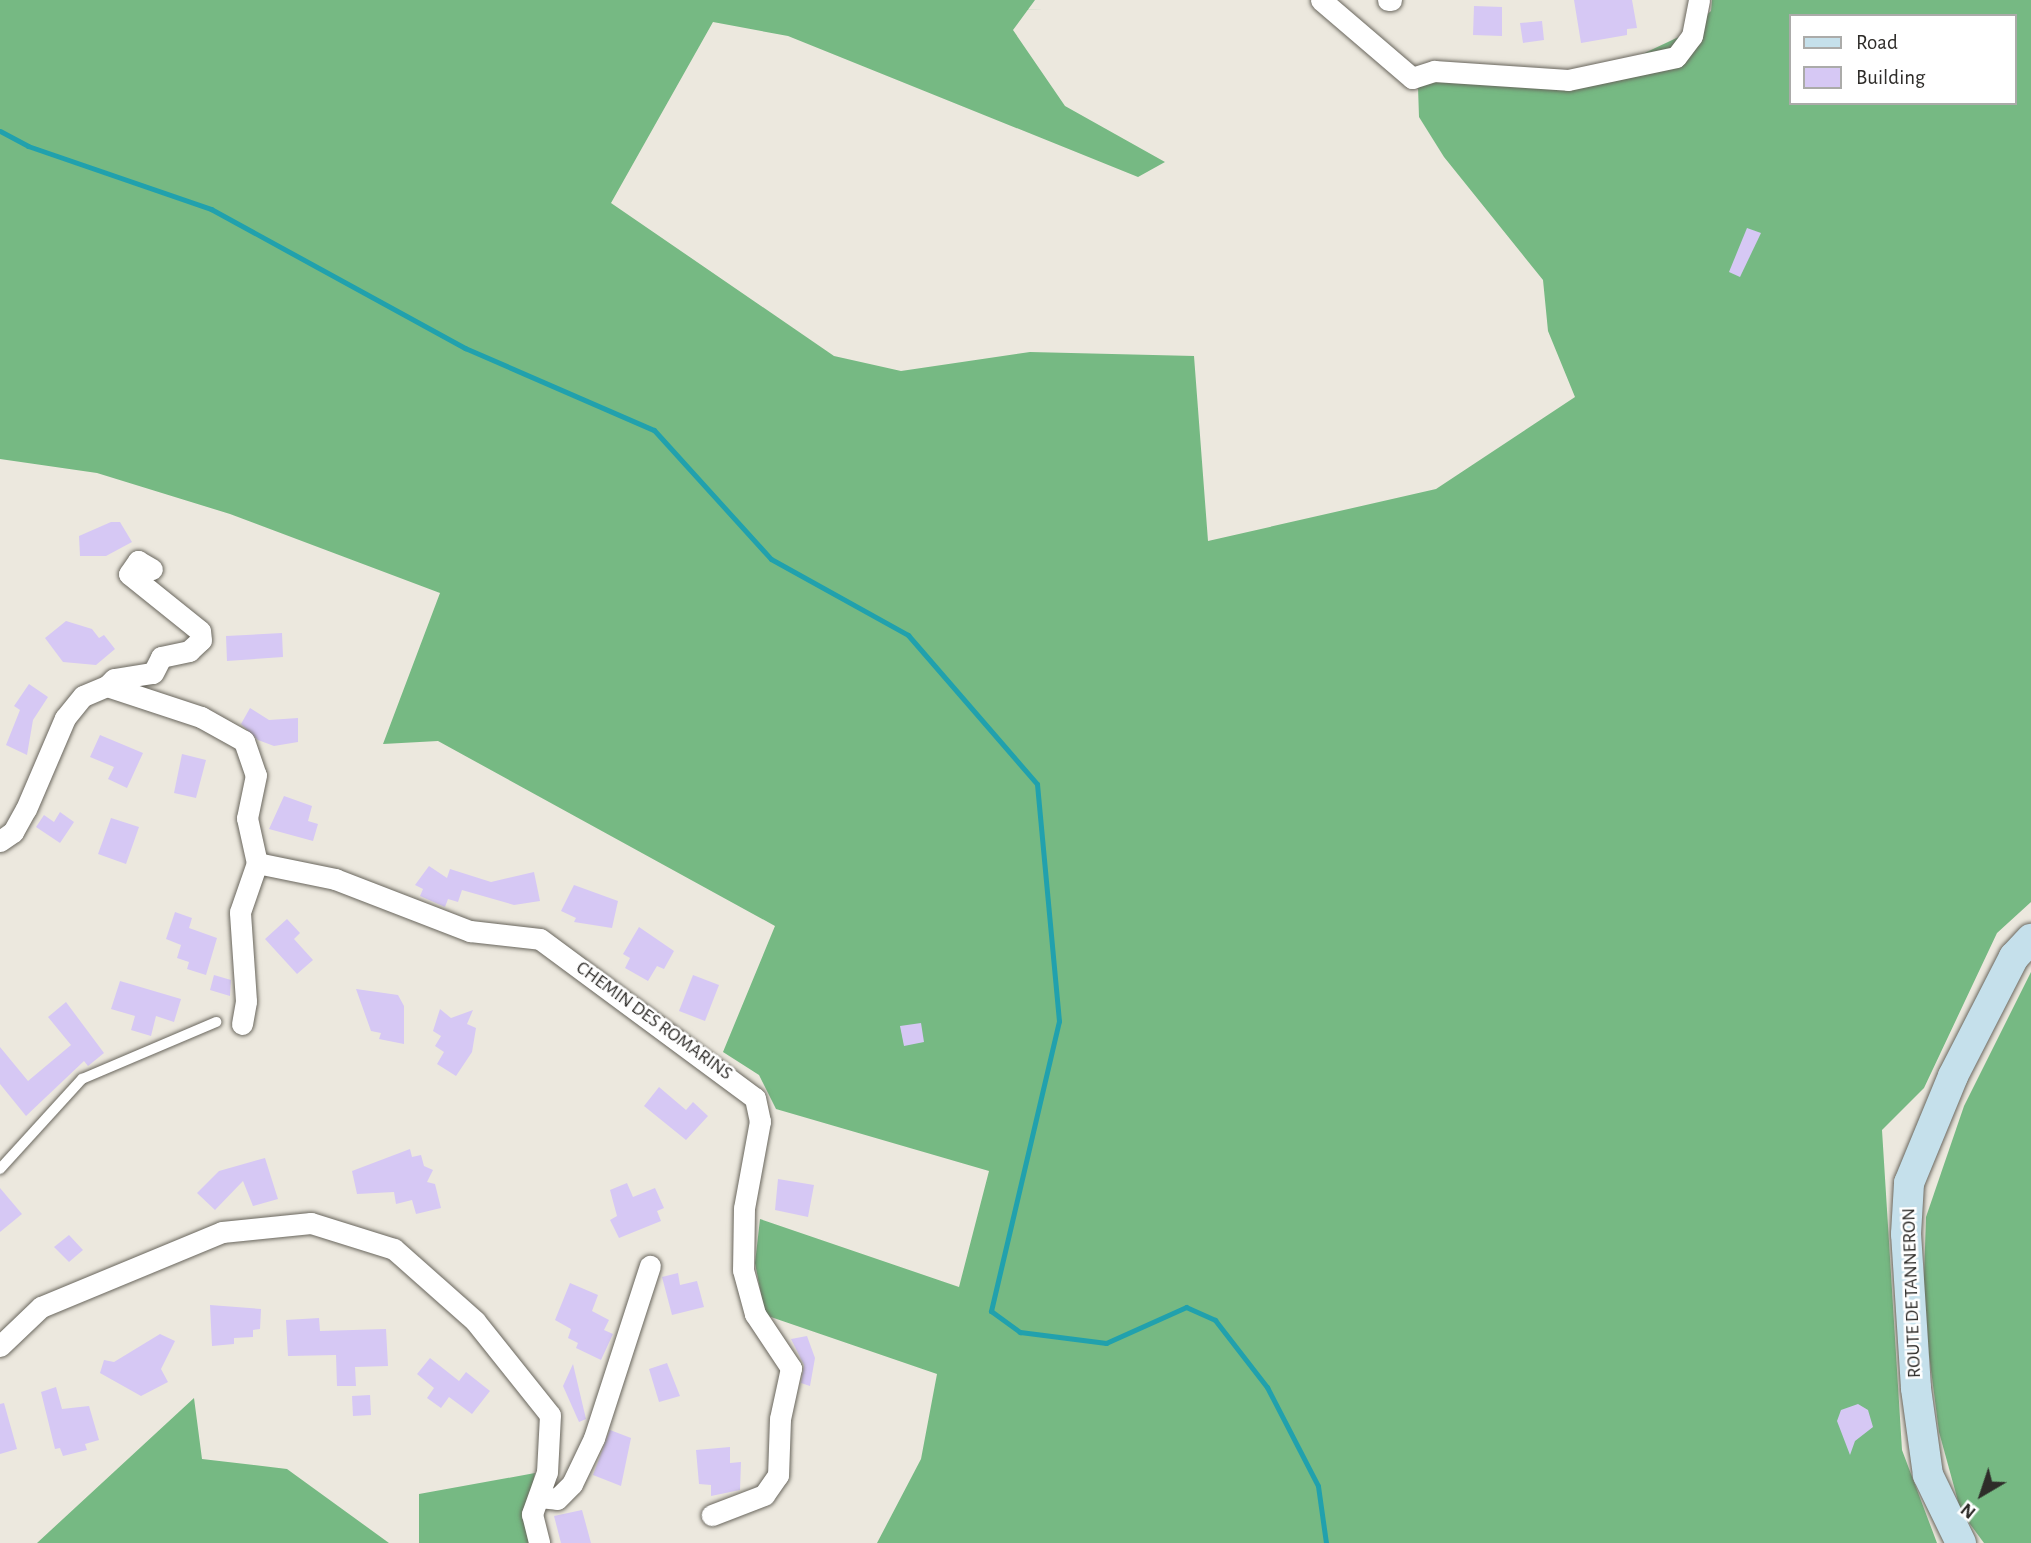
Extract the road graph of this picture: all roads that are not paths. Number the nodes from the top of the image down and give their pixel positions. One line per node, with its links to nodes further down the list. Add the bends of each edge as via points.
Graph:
1 (1321, 0): 2 (street, via 1412,78 1434,71 1569,80 1676,57 1692,36)
2 (1699, 0)
3 (152, 569): 4 (street, via 138,561 129,574 200,631 201,640 189,651 161,657 153,673 114,679)
4 (107, 686): 5 (street, via 83,696 65,718 26,809 13,832); 6 (street, via 201,717 244,741 256,775 247,818)
5 (0, 841)
6 (257, 863): 9 (street, via 240,912 246,1000); 14 (street, CHEMIN DES ROMARINS, via 335,879 470,931 540,939 755,1098 761,1121 744,1208 743,1270 755,1314 791,1368 780,1419 778,1475 764,1495)
7 (2031, 939): 16 (street, ROUTE DE TANNERON, via 2014,957 1953,1076 1909,1183 1906,1234 1916,1388 1928,1475)
8 (216, 1022): 10 (lane, via 82,1079)
9 (242, 1024)
10 (0, 1169)
11 (650, 1266): 13 (street, via 594,1438 572,1485 557,1499)
12 (0, 1346): 13 (street, via 41,1307 183,1247 222,1232 310,1223 394,1249 432,1279 524,1375 550,1415 547,1472)
13 (539, 1497): 15 (street, via 532,1514)
14 (712, 1515)
15 (539, 1543)
16 (1961, 1543)

